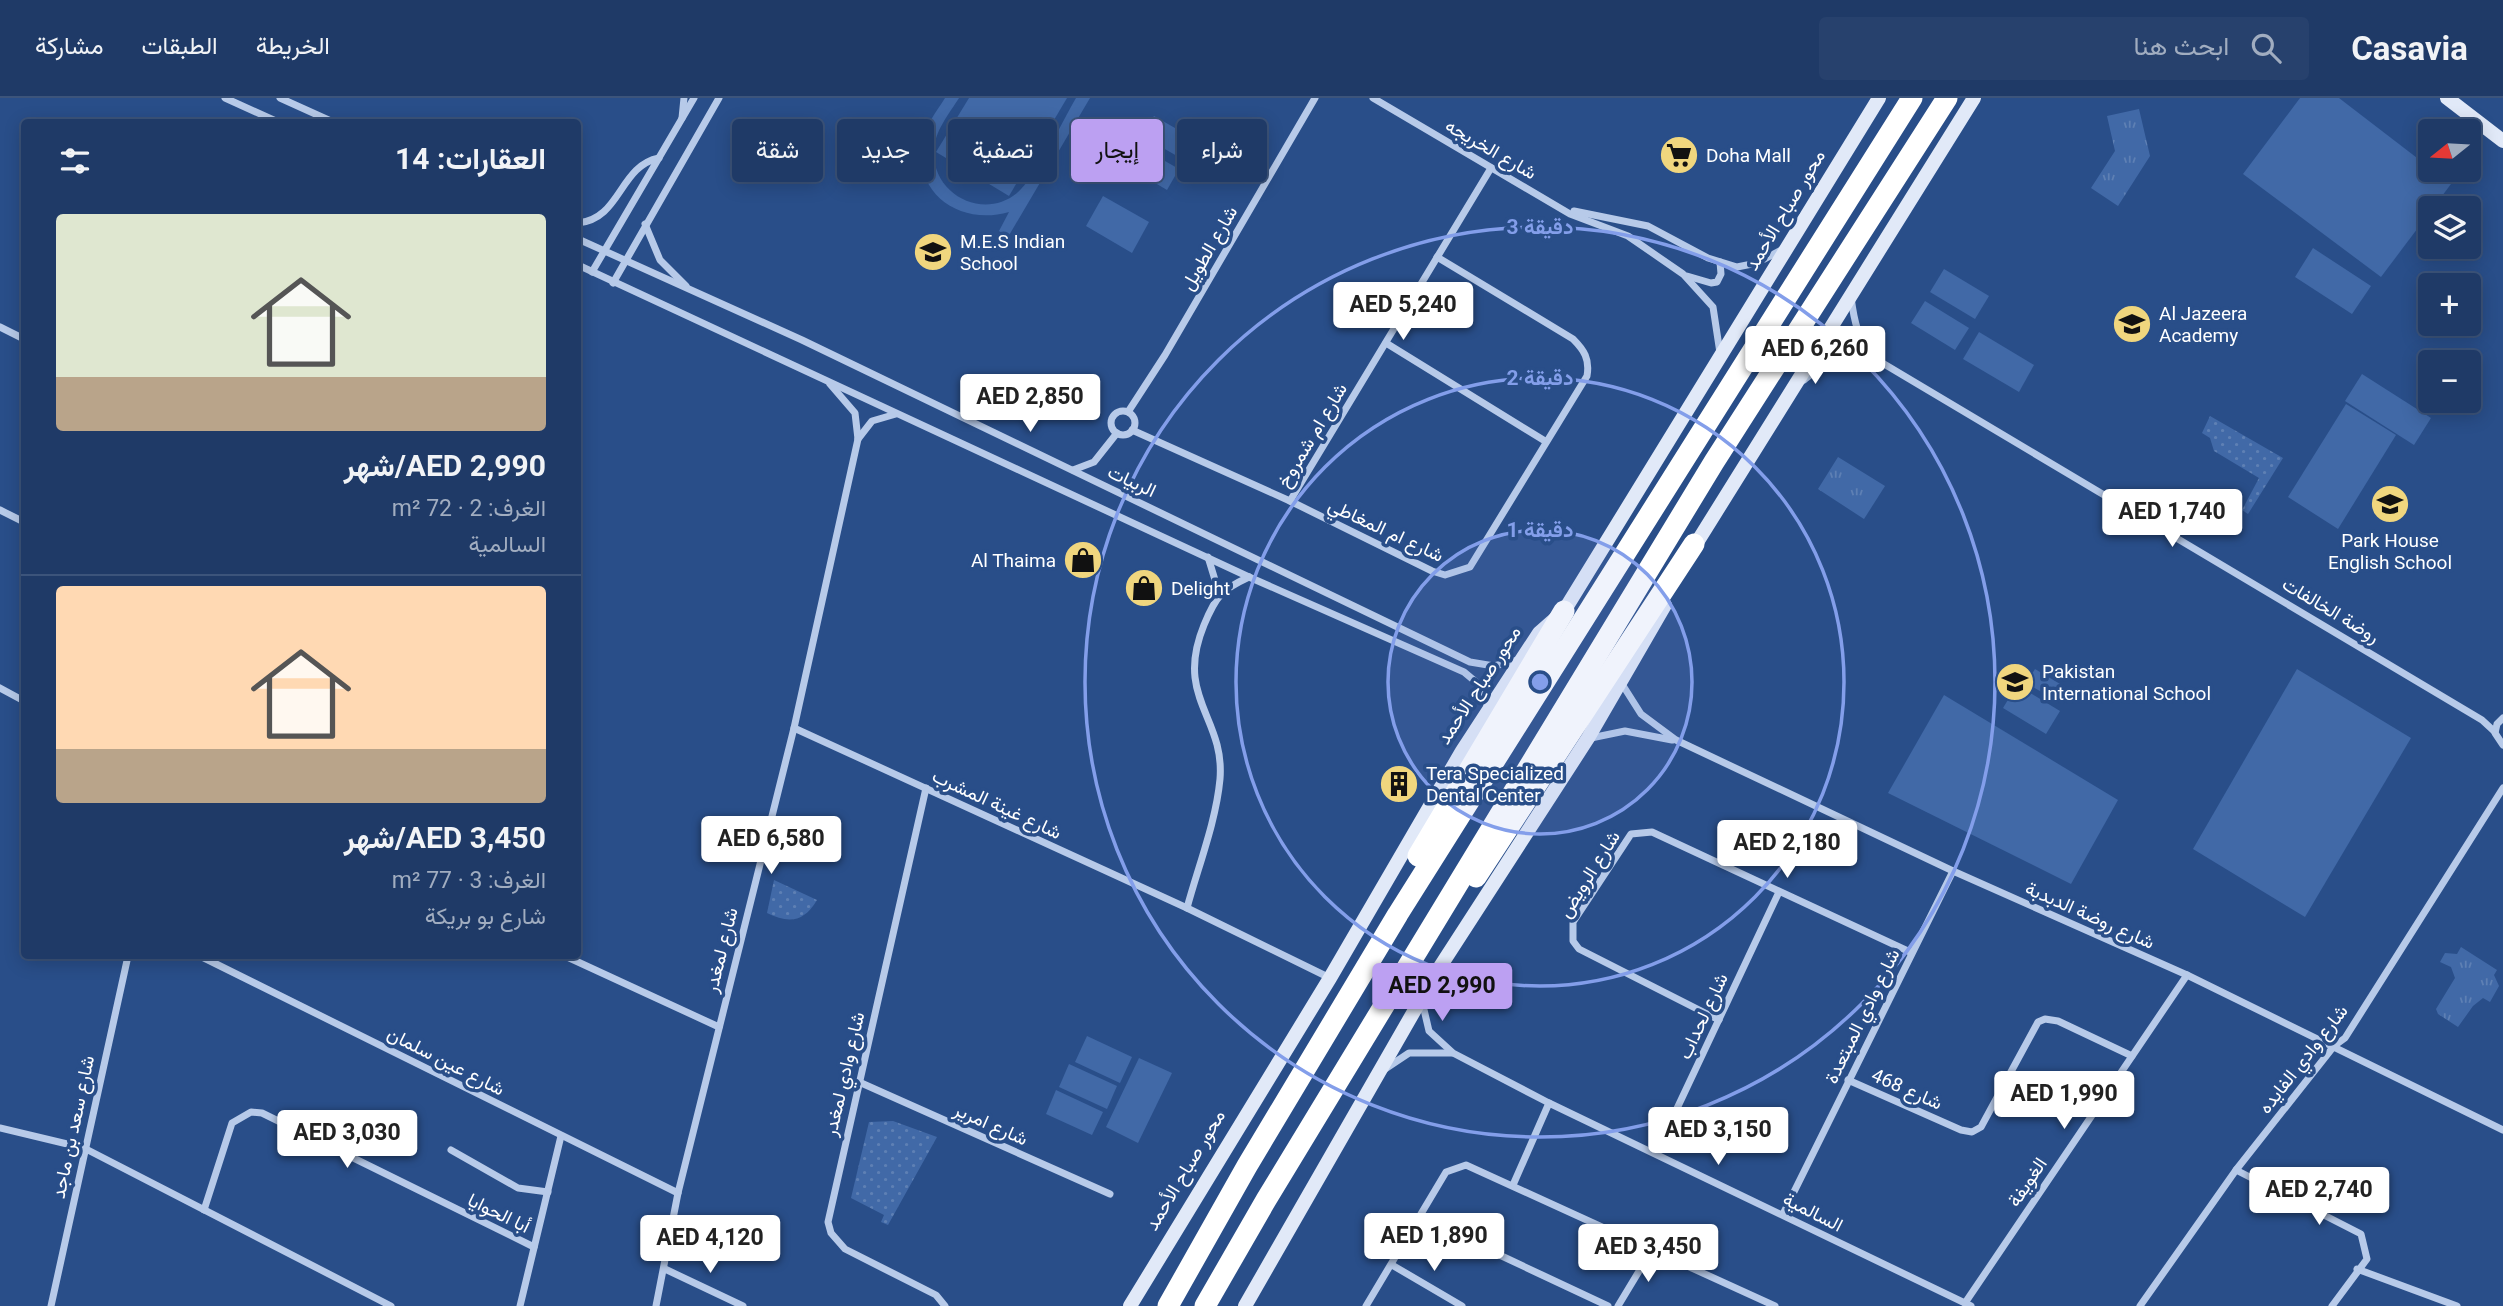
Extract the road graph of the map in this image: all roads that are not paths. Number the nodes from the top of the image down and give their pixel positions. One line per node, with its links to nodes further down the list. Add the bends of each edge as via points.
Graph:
1 (225, 98): 13 (street)
2 (280, 98): 14 (street)
3 (684, 98): 15 (street)
4 (695, 98): 15 (street)
5 (719, 98): 21 (street)
6 (1315, 98): 41 (street, شارع الطويل)
7 (1373, 98): 18 (street, شارع الخريجه)
8 (1879, 98): 23 (street, محور صباح الأحمد)
9 (1912, 98): 81 (highway)
10 (1947, 98): 74 (highway, via 1714,462)
11 (1974, 98): 33 (street)
12 (2447, 98): 16 (street)
13 (271, 119)
14 (326, 119)
15 (682, 119): 17 (street)
16 (2503, 142)
17 (659, 158): 20 (street, via 634,171 606,212); 24 (street)
18 (1491, 168): 19 (street, شارع الخريجه); 25 (street, شارع ام شمروخ)
19 (1557, 205): 27 (street, شارع الخريجه, via 1648,226); 30 (street, شارع الخريجه, via 1628,236)
20 (581, 222)
21 (645, 224): 26 (street); 32 (street, via 660,260)
22 (581, 240): 24 (street, الربيات)
23 (1790, 245): 27 (street, شارع الخريجه, via 1742,267); 37 (street, محور صباح الأحمد)
24 (604, 251): 26 (street, الربيات); 29 (street)
25 (1437, 257): 36 (street, شارع ام شمروخ); 46 (street, شارع ام المغاطي, via 1581,347 1587,358 1587,376)
26 (624, 261): 31 (street); 32 (street, الربيات)
27 (1720, 262): 30 (street, شارع الخريجه, via 1717,282)
28 (581, 266): 29 (street, الربيات)
29 (592, 272): 31 (street, الربيات)
30 (1683, 274): 37 (street, شارع الخريجه, via 1713,307)
31 (613, 283): 39 (street, الربيات)
32 (692, 292): 47 (street, الربيات)
33 (1851, 296): 38 (street, روضة الخالفات, via 1857,329); 40 (street)
34 (0, 327): 35 (street)
35 (21, 338)
36 (1387, 343): 46 (street); 48 (street, شارع ام شمروخ)
37 (1721, 357): 55 (street, محور صباح الأحمد)
38 (1874, 358): 40 (street, روضة الخالفات, via 1847,353 1831,358); 62 (street, روضة الخالفات)
39 (828, 381): 42 (street, الربيات); 45 (street, شارع لمغدر, via 855,413)
40 (1792, 390): 51 (street)
41 (1128, 412): 43 (street, via 1134,421); 44 (street, via 1116,412 1112,417 1112,429)
42 (896, 414): 45 (street, via 872,421); 52 (street, الربيات)
43 (1132, 430): 44 (street); 48 (street, شارع ام المغاطي)
44 (1117, 433): 47 (street, via 1094,462)
45 (858, 439): 63 (street, شارع لمغدر)
46 (1545, 441): 48 (street, شارع ام المغاطي, via 1479,556 1471,567 1459,572 1445,575 1432,571)
47 (1073, 470): 56 (street, الربيات, via 1470,662 1494,666)
48 (1290, 501)
49 (0, 510): 50 (street)
50 (21, 520)
51 (1694, 544): 57 (street, via 1678,583); 74 (highway, via 1497,848 1442,925)
52 (1208, 557): 53 (street, الربيات); 54 (street)
53 (1249, 577): 54 (street); 60 (street, الربيات, via 1464,673 1482,687)
54 (1219, 593): 72 (street, via 1196,645 1193,667 1196,691 1219,754 1220,778)
55 (1564, 611): 56 (street, محور صباح الأحمد, via 1548,622); 81 (highway, via 1355,965)
56 (1522, 659): 60 (street, محور صباح الأحمد)
57 (1622, 684): 65 (street); 66 (street, شارع روضة الدبدبة, via 1641,714)
58 (0, 688): 59 (street)
59 (21, 699)
60 (1488, 710): 79 (street, محور صباح الأحمد)
61 (2502, 719): 62 (street); 64 (street)
62 (2482, 720): 64 (street, روضة الخالفات)
63 (794, 728): 68 (street, شارع غينة المشرب); 83 (street, شارع لمغدر)
64 (2495, 732): 67 (street, روضة الخالفات)
65 (1588, 738): 66 (street, شارع روضة الدبدبة, via 1625,731); 80 (street)
66 (1676, 740): 70 (street, شارع روضة الدبدبة)
67 (2503, 746)
68 (926, 788): 72 (street, شارع غينة المشرب); 89 (street, شارع وادي لمغدر)
69 (2503, 788): 84 (street, شارع وادي الفايده, via 2345,1038)
70 (1952, 871): 73 (street, شارع وادي المبتعدة); 78 (street, شارع روضة الدبدبة)
71 (1779, 892): 73 (street, شارع الرويض); 82 (street, شارع لحداب); 82 (street, شارع الرويض, via 1652,832 1641,832 1624,841 1573,922 1573,942 1579,949)
72 (1187, 908): 79 (street, شارع غينة المشرب)
73 (1910, 952): 88 (street, شارع وادي المبتعدة)
74 (1413, 955): 121 (highway)
75 (127, 959): 96 (street, شارع سعد بن ماجد)
76 (206, 959): 95 (street, شارع عين سلمان)
77 (572, 959): 83 (street)
78 (2187, 975): 84 (street, شارع روضة الدبدبة); 86 (street, الغويفة)
79 (1330, 978): 119 (street, محور صباح الأحمد)
80 (1422, 999): 85 (street, السالمية, via 1429,1031); 87 (street)
81 (1340, 1010): 120 (highway)
82 (1719, 1020): 98 (street, شارع لحداب)
83 (719, 1027): 102 (street, شارع لمغدر)
84 (2334, 1046): 91 (street, شارع روضة الدبدبة); 99 (street, شارع وادي الفايده)
85 (1453, 1053): 87 (street, السالمية, via 1409,1053); 90 (street, السالمية)
86 (2132, 1056): 88 (street, شارع 468, via 2058,1021 2038,1022 1981,1127 1972,1132); 112 (street, الغويفة)
87 (1376, 1076): 122 (street)
88 (1848, 1080): 105 (street, شارع وادي المبتعدة)
89 (859, 1082): 103 (street, شارع امرير); 118 (street, شارع وادي لمغدر, via 830,1211 831,1233 845,1249 936,1295)
90 (1549, 1102): 98 (street, السالمية); 100 (street)
91 (2489, 1121): 92 (street, شارع روضة الدبدبة); 94 (street, شارع روضة الدبدبة)
92 (2503, 1124)
93 (0, 1128): 96 (street)
94 (2503, 1130)
95 (562, 1136): 101 (street, أبا الحوايا); 102 (street, شارع عين سلمان)
96 (84, 1148): 104 (street); 113 (street, شارع سعد بن ماجد)
97 (451, 1150): 101 (street, via 518,1188)
98 (1656, 1153): 105 (street, السالمية)
99 (2236, 1170): 111 (street, via 2361,1234 2367,1259); 128 (street, شارع وادي الفايده)
100 (1513, 1185): 107 (street); 109 (street, via 1473,1167 1451,1168)
101 (548, 1192): 106 (street, أبا الحوايا)
102 (678, 1194): 110 (street, شارع لمغدر)
103 (1110, 1194)
104 (204, 1210): 106 (street, أبا الحوايا, via 232,1122 251,1112 262,1113); 114 (street)
105 (1783, 1214): 112 (street, السالمية)
106 (534, 1247): 115 (street, أبا الحوايا)
107 (1653, 1248): 126 (street); 127 (street)
108 (1491, 1251): 125 (street)
109 (1392, 1265): 123 (street); 124 (street)
110 (665, 1269): 116 (street, شارع لمغدر); 117 (street)
111 (2357, 1269): 129 (street); 130 (street)
112 (1968, 1305)
113 (51, 1306)
114 (391, 1306)
115 (520, 1306)
116 (656, 1306)
117 (743, 1306)
118 (945, 1306)
119 (1130, 1306)
120 (1168, 1306)
121 (1205, 1306)
122 (1245, 1306)
123 (1366, 1306)
124 (1462, 1306)
125 (1608, 1306)
126 (1618, 1306)
127 (1775, 1306)
128 (2140, 1306)
129 (2332, 1306)
130 (2457, 1306)

